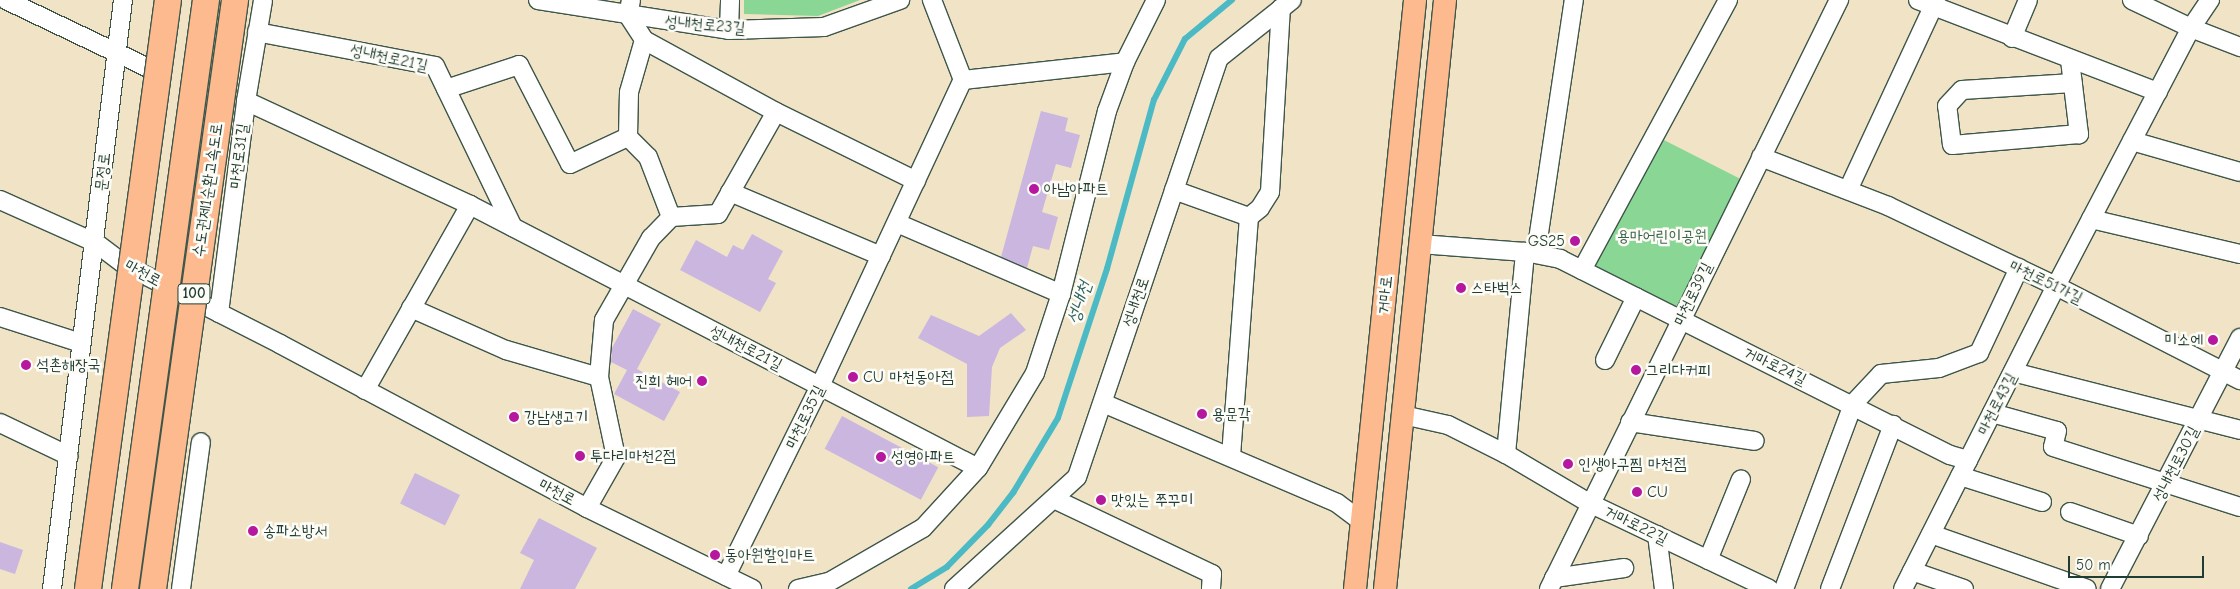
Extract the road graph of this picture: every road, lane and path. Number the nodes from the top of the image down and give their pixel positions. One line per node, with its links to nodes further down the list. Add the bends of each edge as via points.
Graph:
1 (6, 0): 29 (street)
2 (123, 0): 29 (street, 문정로)
3 (168, 0): 113 (highway, bridge)
4 (206, 0): 114 (highway, 수도권제1순환고속도로 / 100, bridge)
5 (235, 0): 115 (highway, 수도권제1순환고속도로 / 100, bridge)
6 (263, 0): 25 (street, 마천로31길)
7 (538, 0): 22 (street, 성내천로23길)
8 (730, 0): 24 (street)
9 (900, 0): 24 (street, 성내천로23길, via 824,27)
10 (932, 0): 33 (street)
11 (1156, 0): 31 (street)
12 (1415, 0): 103 (main road, 거마로)
13 (1445, 0): 55 (main road, 거마로)
14 (1574, 0): 56 (street)
15 (1728, 0): 60 (street)
16 (1839, 0): 41 (street, 마천로39길)
17 (2028, 0): 26 (street)
18 (2132, 0): 23 (street)
19 (2210, 0): 23 (street, 마천로43길)
20 (1929, 2): 26 (street); 45 (street)
21 (1287, 4): 44 (street, 성내천로, via 1219,58); 49 (street, via 1270,192 1260,208)
22 (630, 8): 24 (street, 성내천로23길); 27 (street)
23 (2190, 28): 28 (street); 36 (street, 마천로43길)
24 (730, 30)
25 (258, 32): 35 (street, 성내천로21길, via 435,66); 37 (street, 마천로31길)
26 (2012, 38): 30 (street)
27 (644, 40): 38 (street); 39 (street, via 628,92)
28 (2240, 47)
29 (116, 55): 32 (street); 54 (street, 문정로)
30 (2070, 60): 34 (street); 36 (street)
31 (1125, 62): 33 (street); 63 (street, via 1105,120)
32 (153, 70)
33 (963, 80): 43 (street, 마천로35길)
34 (2073, 84): 34 (street, via 2079,134 1952,145 1947,106 1962,90)
35 (446, 89): 39 (street, via 519,65 570,164); 53 (street, 성내천로21길)
36 (2158, 92): 40 (street, 마천로43길)
37 (246, 101): 48 (street, 성내천로21길); 66 (street, 마천로31길)
38 (776, 112): 43 (street); 46 (street)
39 (628, 136): 50 (street, via 648,157)
40 (2132, 141): 42 (street); 51 (street, 마천로43길)
41 (1761, 157): 45 (street, 마천로51가길); 68 (street, 마천로39길)
42 (2240, 172)
43 (916, 181): 52 (street, 마천로35길)
44 (1174, 190): 49 (street); 78 (street, 성내천로)
45 (1848, 190): 59 (street, 마천로51가길)
46 (730, 192): 50 (street, via 718,214); 58 (street)
47 (0, 200): 54 (street, 마천로)
48 (470, 204): 53 (street, 성내천로21길); 65 (street)
49 (1249, 217): 91 (street)
50 (671, 218): 61 (street, via 651,238)
51 (2091, 219): 57 (street); 62 (street, 마천로43길)
52 (897, 223): 58 (street, 마천로35길); 63 (street)
53 (513, 227): 61 (street, 성내천로21길)
54 (96, 243): 66 (street, 마천로, via 127,266); 70 (street, 문정로)
55 (1420, 244): 56 (street, 거마로24길); 81 (main road, 거마로)
56 (1531, 252): 60 (street, 거마로24길, via 1560,259); 89 (street)
57 (2240, 254)
58 (881, 256): 76 (street, 마천로35길)
59 (2019, 268): 62 (street, 마천로51가길); 79 (street, via 1979,353 1940,368 1881,374)
60 (1582, 270): 64 (street, 거마로24길)
61 (622, 284): 74 (street, via 604,320); 76 (street, 성내천로21길)
62 (2056, 286): 72 (street, 마천로43길); 73 (street, 마천로51가길)
63 (1061, 294): 93 (street, via 1035,373)
64 (1636, 297): 68 (street, 거마로24길); 71 (street)
65 (412, 308): 74 (street, via 506,350); 77 (street)
66 (219, 313): 77 (street, 마천로)
67 (0, 317): 70 (street)
68 (1680, 319): 79 (street, 거마로24길); 83 (street, 마천로39길)
69 (2240, 338): 73 (street, 성내천로30길)
70 (81, 343): 90 (street, 문정로)
71 (1605, 360)
72 (2013, 372): 80 (street, 마천로43길); 82 (street)
73 (2223, 372): 75 (street, 마천로51가길); 82 (street, 성내천로30길)
74 (599, 377): 101 (street, via 616,457)
75 (2240, 380)
76 (820, 386): 93 (street, 성내천로21길); 110 (street, 마천로35길)
77 (365, 390): 101 (street, 마천로)
78 (1103, 403): 91 (street); 97 (street, 성내천로, via 1077,477)
79 (1853, 404): 85 (street, 거마로24길); 125 (street)
80 (1992, 413): 92 (street, 마천로43길); 96 (street, via 2057,431 2053,446)
81 (1403, 416): 89 (street, 거마로22길, via 1448,426); 122 (main road, 거마로)
82 (2198, 420): 86 (street); 96 (street, 성내천로30길)
83 (1630, 422): 87 (street); 99 (street, 마천로39길)
84 (0, 423): 90 (street)
85 (1893, 425): 92 (street, 거마로24길, via 1950,455); 126 (street)
86 (2240, 430)
87 (1755, 441)
88 (201, 442): 116 (street)
89 (1506, 454): 99 (street, 거마로22길)
90 (68, 456): 112 (street, 문정로)
91 (1231, 456): 103 (street, via 1337,503)
92 (1968, 460): 94 (street, 마천로43길)
93 (978, 468): 118 (street, via 922,528 830,582)
94 (1960, 476): 98 (street); 104 (street, 마천로43길)
95 (1742, 479): 107 (street)
96 (2167, 481): 100 (street); 106 (street, 성내천로30길)
97 (1054, 499): 119 (street, 성내천로); 120 (street, via 1212,574)
98 (2042, 502)
99 (1589, 503): 105 (street, 거마로22길); 111 (street, 마천로39길)
100 (2240, 507)
101 (588, 508): 110 (street, 마천로)
102 (2070, 512): 106 (street)
103 (1361, 521): 121 (main road, 거마로)
104 (1931, 534): 109 (street, 마천로43길); 129 (street)
105 (1658, 535): 107 (street, 거마로22길); 123 (street)
106 (2139, 536): 130 (street, 성내천로30길)
107 (1708, 560): 124 (street, 거마로22길)
108 (1624, 568): 111 (street)
109 (1912, 571): 127 (street, 마천로43길); 128 (street)
110 (726, 576): 117 (street, 마천로)
111 (1552, 584)
112 (52, 589)
113 (88, 589)
114 (125, 589)
115 (153, 589)
116 (181, 589)
117 (752, 589)
118 (798, 589)
119 (954, 589)
120 (1211, 589)
121 (1355, 589)
122 (1385, 589)
123 (1664, 589)
124 (1769, 589)
125 (1784, 589)
126 (1830, 589)
127 (1903, 589)
128 (1964, 589)
129 (2087, 589)
130 (2110, 589)

